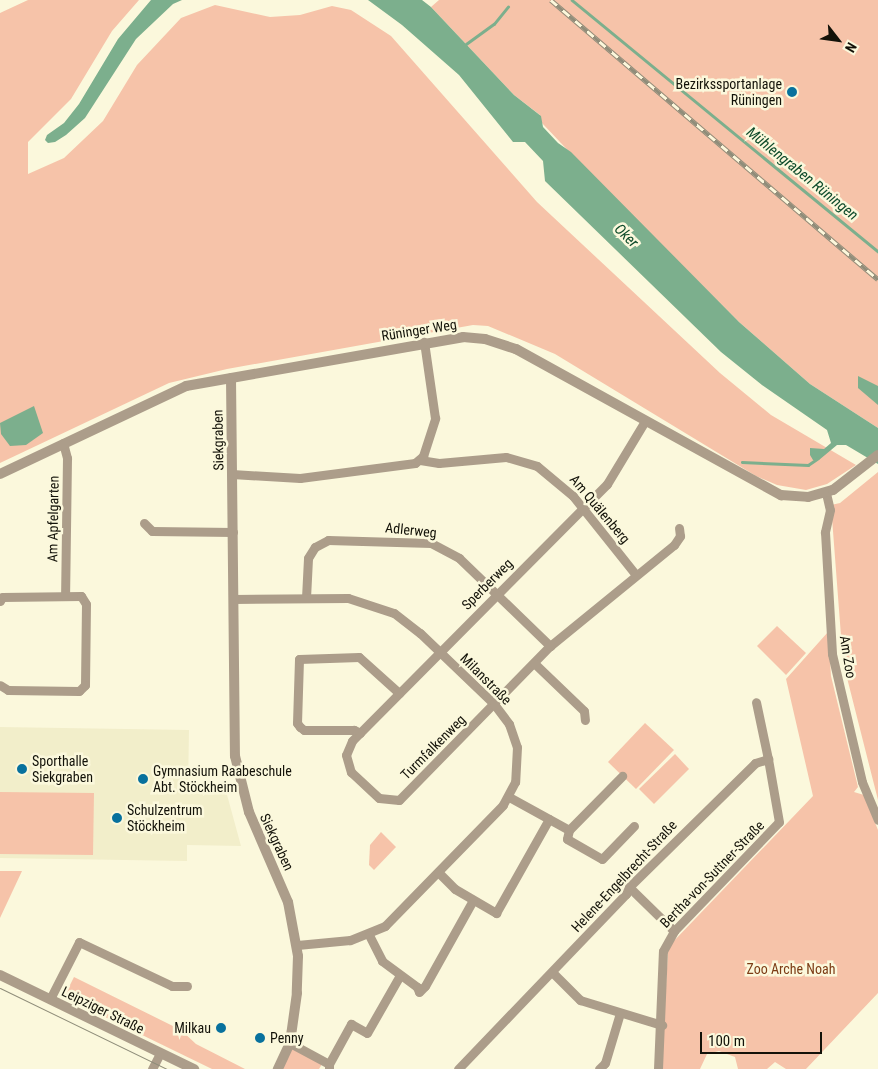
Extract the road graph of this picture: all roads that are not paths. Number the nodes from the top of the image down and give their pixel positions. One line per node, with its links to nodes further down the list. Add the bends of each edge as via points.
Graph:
1 (424, 342): 2 (street, Rüninger Weg); 3 (street, Rüninger Weg, via 462,337 506,345); 6 (street, via 436,408)
2 (231, 378): 4 (street, Rüninger Weg, via 186,386); 8 (street, Siekgraben)
3 (645, 421): 9 (street, Rüninger Weg, via 768,490 794,497); 10 (street, Sperberweg, via 616,471)
4 (62, 443): 7 (street, Rüninger Weg); 16 (street, Am Apfelgarten, via 67,458)
5 (878, 455): 9 (street)
6 (420, 460): 8 (street, Am Quälenberg, via 409,466 300,478); 10 (street, Am Quälenberg, via 439,463 497,457 519,459 552,475)
7 (0, 474)
8 (232, 474): 13 (street, Siekgraben)
9 (826, 493): 34 (street, Am Zoo, via 830,510 826,542 832,654 862,782)
10 (584, 508): 14 (street, Am Quälenberg); 15 (street, Sperberweg)
11 (144, 522): 13 (street, via 152,531)
12 (679, 528): 14 (street, Turmfalkenweg, via 680,536 674,544)
13 (233, 532): 18 (street, Siekgraben)
14 (636, 575): 20 (street, Turmfalkenweg)
15 (496, 593): 17 (street, Adlerweg, via 459,558 438,545 337,538 321,543 308,558); 20 (street, Adlerweg); 21 (street, Sperberweg)
16 (65, 596): 19 (street, via 2,597); 23 (street, via 81,596 86,604 85,685 79,691 8,690)
17 (306, 598): 18 (street, Milanstraße); 21 (street, Milanstraße, via 348,598 383,608 404,620)
18 (234, 599): 42 (street, Siekgraben, via 238,772 249,812 282,883)
19 (0, 601)
20 (550, 646): 22 (street, Turmfalkenweg)
21 (439, 652): 24 (street, Sperberweg); 26 (street, Milanstraße)
22 (534, 663): 26 (street, Turmfalkenweg); 27 (street, via 584,711)
23 (0, 685)
24 (400, 693): 28 (street, Sperberweg); 28 (street, via 359,657 300,659 297,713 300,727 304,730 354,730)
25 (756, 702): 29 (street)
26 (494, 704): 30 (street, Turmfalkenweg, via 399,800 385,800 373,794 351,772); 32 (street, Milanstraße, via 509,724 517,747 517,773)
27 (585, 720)
28 (360, 733): 30 (street, Sperberweg, via 349,745)
29 (768, 759): 38 (street, Helene-Engelbrecht-Straße, via 755,763); 40 (street, Bertha-von-Suttner-Straße, via 779,822)
30 (347, 762)
31 (622, 776): 36 (street)
32 (509, 797): 33 (street); 37 (street, Milanstraße)
33 (549, 819): 36 (street); 39 (street, via 496,913)
34 (878, 820)
35 (634, 826): 36 (street, via 602,859 567,839)
36 (569, 830)
37 (438, 872): 39 (street, via 455,889); 41 (street, Milanstraße, via 385,926)
38 (629, 887): 40 (street); 43 (street, Helene-Engelbrecht-Straße)
39 (473, 900): 45 (street, via 425,986 419,992 417,987)
40 (674, 931): 49 (street, Bertha-von-Suttner-Straße, via 662,956)
41 (369, 935): 42 (street, Milanstraße); 45 (street, via 378,956)
42 (297, 945): 50 (street, Siekgraben, via 297,993)
43 (552, 972): 48 (street, via 580,1000); 52 (street, Helene-Engelbrecht-Straße)
44 (0, 974): 47 (street, Leipziger Straße)
45 (399, 976): 53 (street, via 367,1033 351,1024)
46 (188, 986): 47 (street, via 172,986 78,942)
47 (50, 999): 51 (street, Leipziger Straße)
48 (620, 1013): 49 (street); 58 (street, via 605,1063)
49 (662, 1025): 59 (street, Bertha-von-Suttner-Straße)
50 (290, 1043): 53 (street); 56 (street, Siekgraben)
51 (160, 1053): 54 (street); 55 (street, Leipziger Straße)
52 (461, 1066): 57 (street, Helene-Engelbrecht-Straße)
53 (329, 1067)
54 (152, 1069)
55 (194, 1069)
56 (278, 1069)
57 (471, 1069)
58 (599, 1069)
59 (658, 1069)

